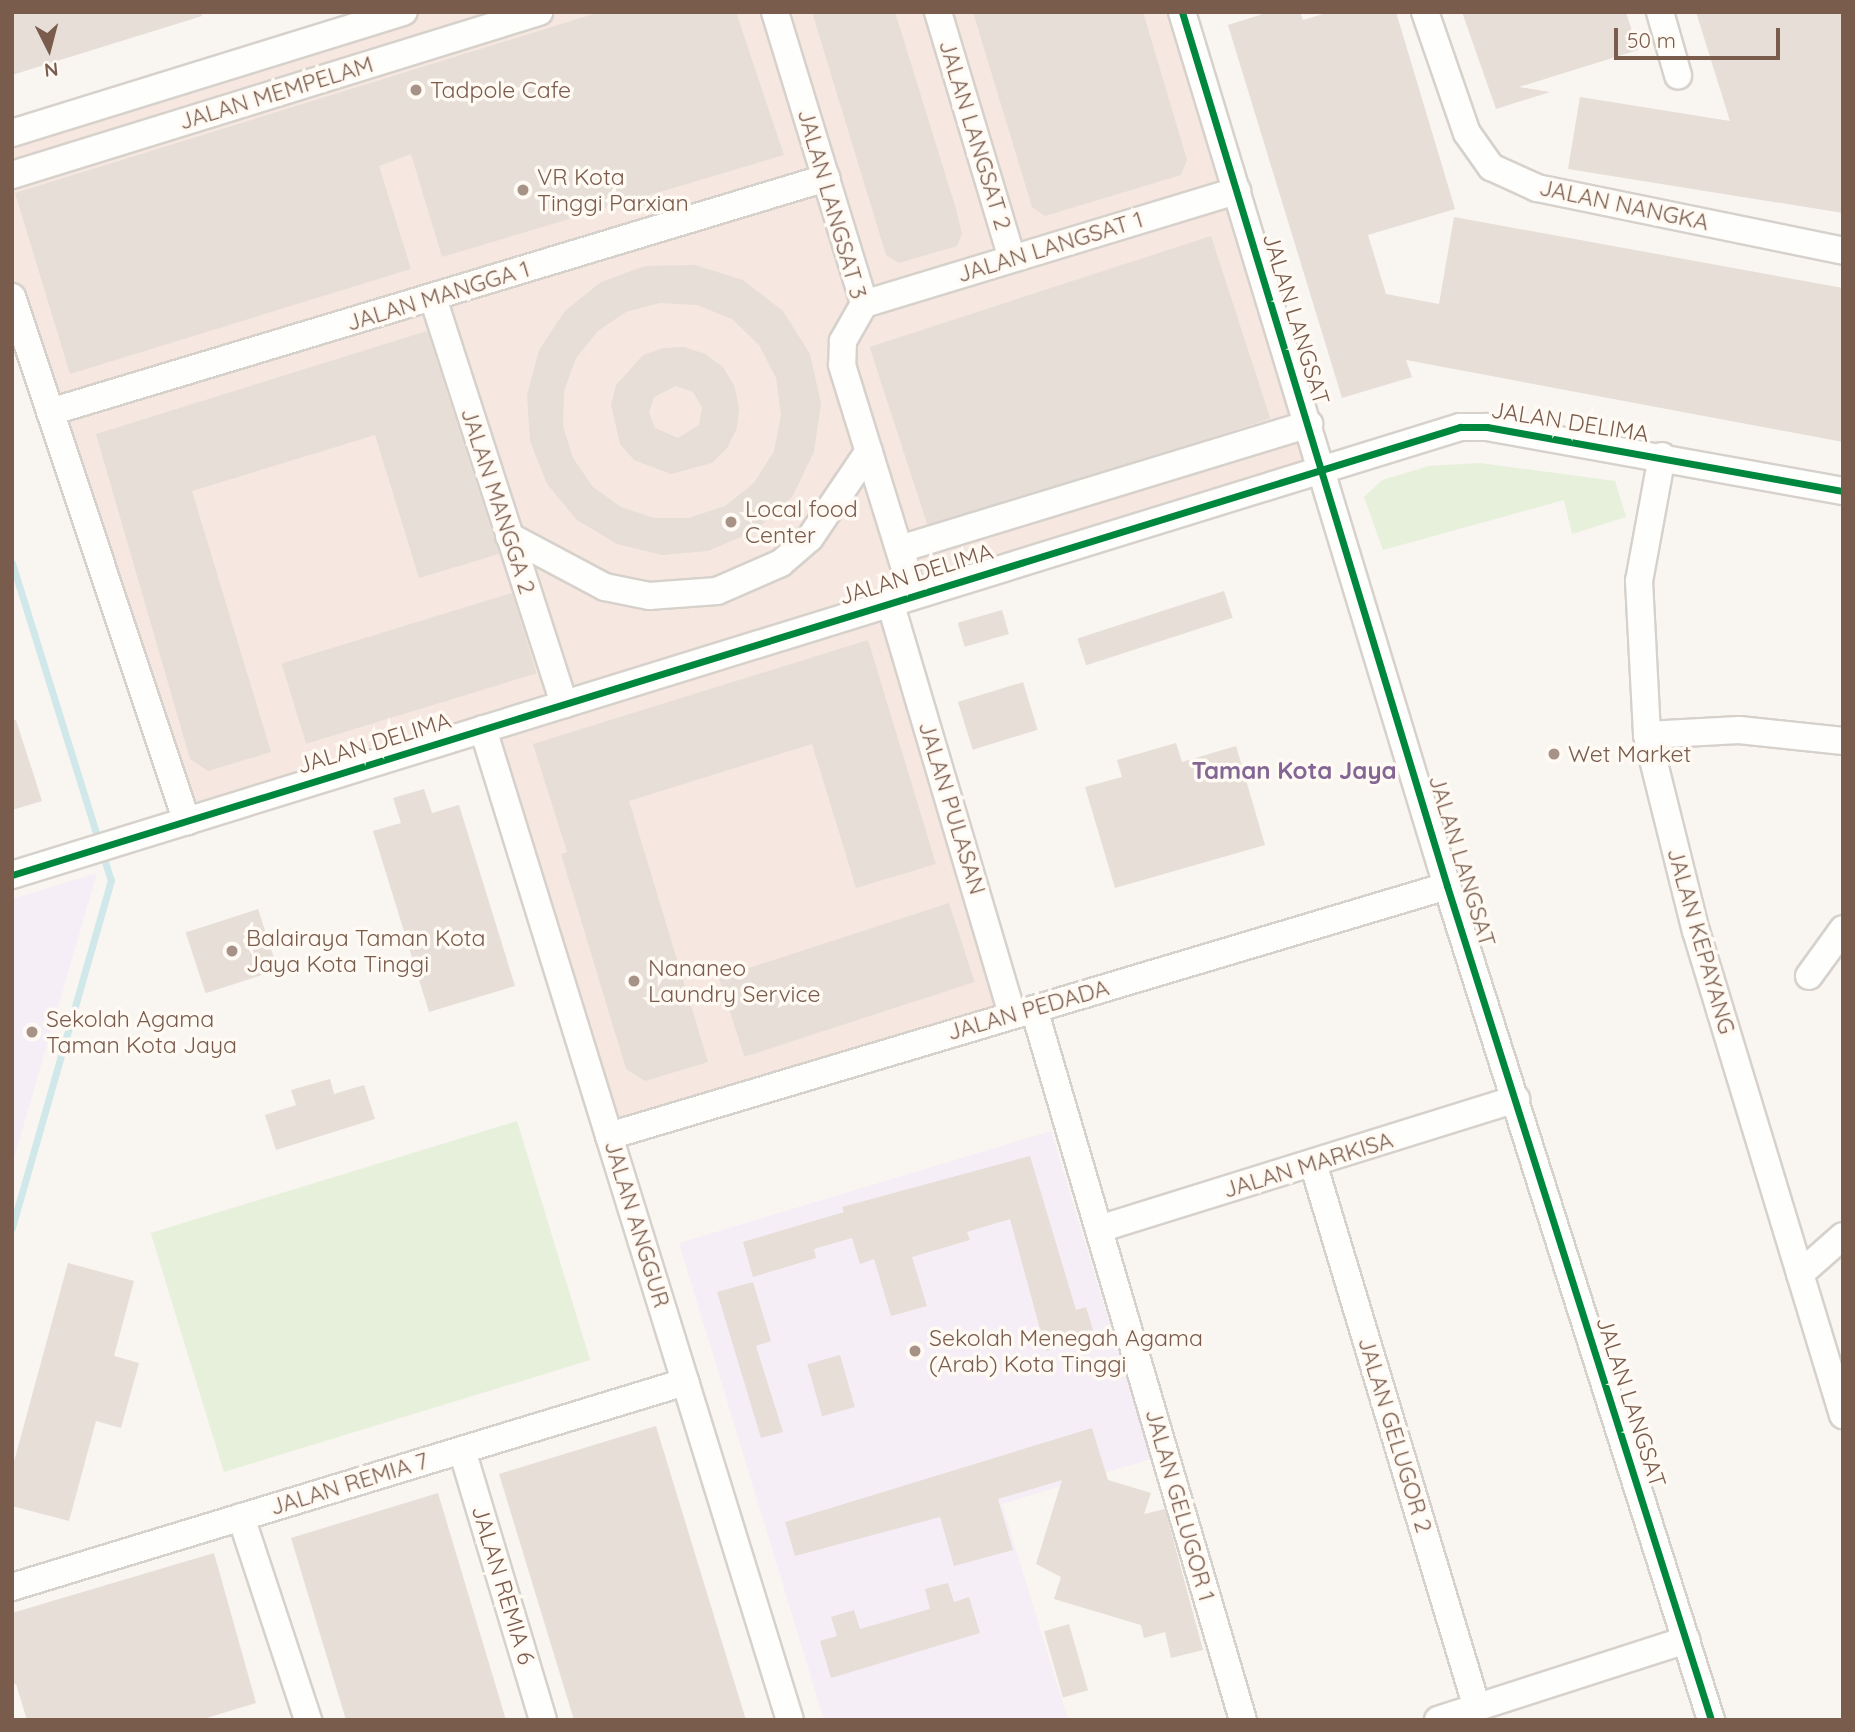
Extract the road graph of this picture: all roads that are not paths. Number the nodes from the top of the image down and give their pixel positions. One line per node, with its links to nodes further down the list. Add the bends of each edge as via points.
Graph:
1 (404, 12): 8 (street, JALAN MEMPELAM)
2 (539, 12): 11 (street, JALAN MEMPELAM)
3 (775, 12): 12 (street, JALAN LANGSAT 3)
4 (939, 12): 15 (street, JALAN LANGSAT 2)
5 (1425, 12): 14 (street, JALAN NANGKA, via 1467,133 1491,167 1537,188)
6 (1660, 12): 9 (street)
7 (1190, 14): 13 (street, JALAN LANGSAT)
8 (327, 24): 10 (street, JALAN MEMPELAM)
9 (1678, 75)
10 (12, 133)
11 (12, 176)
12 (826, 178): 17 (street, JALAN MANGGA 1); 18 (street, JALAN LANGSAT 3)
13 (1237, 191): 15 (street, JALAN LANGSAT 1); 20 (street, JALAN LANGSAT)
14 (1843, 251)
15 (1012, 258): 18 (street, JALAN LANGSAT 1)
16 (12, 297): 19 (street)
17 (433, 298): 19 (street, JALAN MANGGA 1); 25 (street, JALAN MANGGA 2)
18 (864, 304): 21 (street, JALAN LANGSAT 3, via 843,341 842,365)
19 (50, 412): 32 (street)
20 (1309, 424): 23 (street, JALAN LANGSAT); 26 (street, JALAN DELIMA)
21 (869, 451): 25 (street, via 810,538 781,563 718,592 649,596 605,587); 26 (street, JALAN LANGSAT 3)
22 (1662, 456): 23 (street, JALAN DELIMA, via 1486,427 1460,427); 24 (street, JALAN DELIMA); 30 (street, JALAN KEPAYANG, via 1639,581)
23 (1322, 468): 27 (street, JALAN DELIMA); 34 (street, JALAN LANGSAT)
24 (1843, 491)
25 (509, 536): 28 (street, JALAN MANGGA 2)
26 (900, 550): 27 (street, JALAN LANGSAT 3)
27 (902, 599): 28 (street, JALAN DELIMA); 37 (street, JALAN PULASAN)
28 (564, 704): 29 (street, JALAN DELIMA)
29 (483, 729): 32 (street, JALAN DELIMA); 39 (street, JALAN ANGGUR)
30 (1647, 735): 31 (street, via 1739,730); 43 (street, JALAN KEPAYANG, via 1696,931)
31 (1843, 741)
32 (187, 822): 33 (street, JALAN DELIMA)
33 (12, 875)
34 (1447, 886): 37 (street, JALAN PEDADA); 38 (street, JALAN LANGSAT)
35 (1843, 929): 36 (street)
36 (1808, 976)
37 (1023, 1012): 39 (street, JALAN PEDADA); 41 (street, JALAN GELUGOR 1)
38 (1516, 1100): 40 (street, JALAN MARKISA); 49 (street, JALAN LANGSAT)
39 (609, 1136): 44 (street, JALAN ANGGUR)
40 (1313, 1163): 41 (street, JALAN MARKISA); 50 (street, JALAN GELUGOR 2)
41 (1099, 1229): 55 (street, JALAN GELUGOR 1)
42 (1843, 1236): 43 (street)
43 (1800, 1274): 45 (street, JALAN KEPAYANG)
44 (685, 1382): 46 (street, JALAN REMIA 7); 54 (street, JALAN ANGGUR)
45 (1843, 1415)
46 (462, 1450): 47 (street, JALAN REMIA 7); 53 (street, JALAN REMIA 6)
47 (241, 1517): 48 (street, JALAN REMIA 7); 52 (street)
48 (12, 1587)
49 (1686, 1640): 51 (street); 57 (street, JALAN LANGSAT)
50 (1476, 1708): 51 (street); 56 (street)
51 (1515, 1708)
52 (308, 1720)
53 (543, 1720)
54 (790, 1720)
55 (1243, 1720)
56 (1438, 1720)
57 (1711, 1720)

